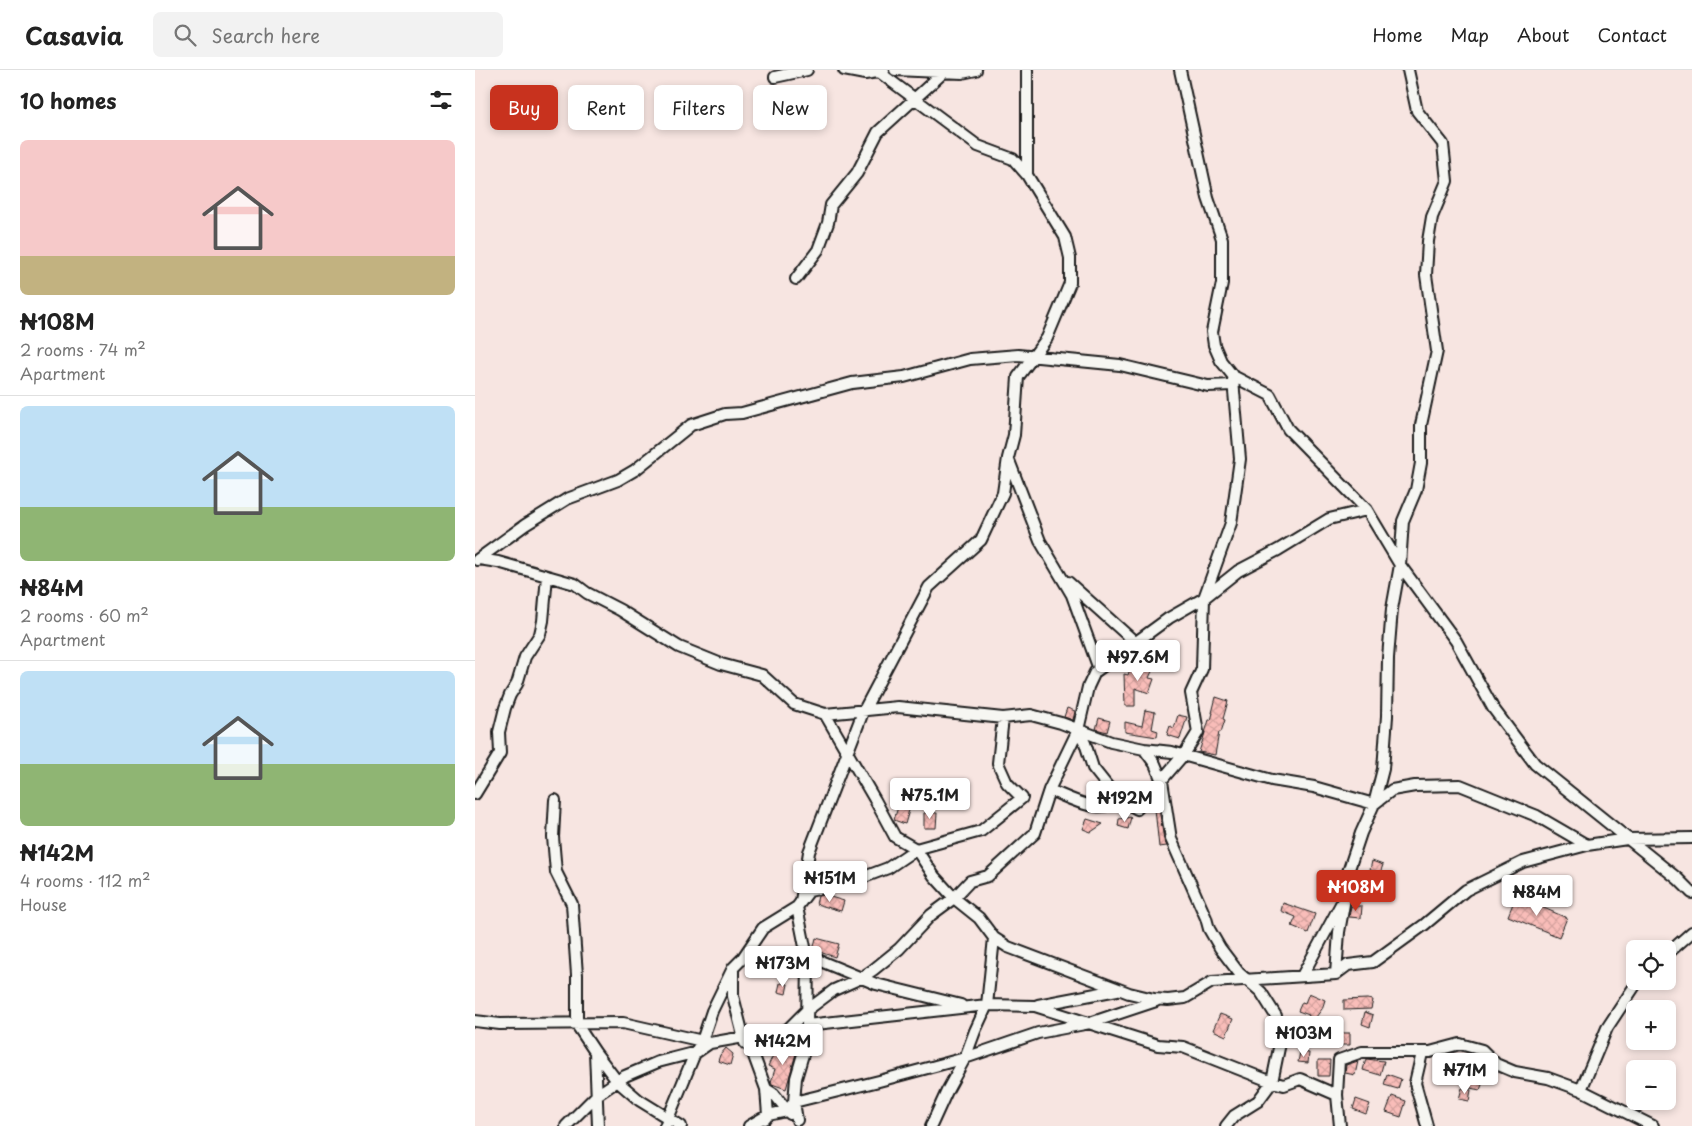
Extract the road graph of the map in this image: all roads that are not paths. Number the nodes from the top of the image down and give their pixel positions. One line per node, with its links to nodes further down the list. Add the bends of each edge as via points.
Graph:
1 (807, 70): 10 (street)
2 (844, 70): 8 (street, via 865,74)
3 (895, 70): 9 (street)
4 (976, 70): 9 (street)
5 (1027, 70): 12 (street)
6 (1180, 70): 15 (street, via 1207,198 1222,239 1222,283 1212,332 1214,345)
7 (1407, 70): 19 (street, via 1417,111 1443,144 1447,182 1432,217 1428,241 1426,275 1437,351 1421,425 1421,463 1416,490 1403,521)
8 (883, 71): 11 (street)
9 (944, 72): 11 (street)
10 (775, 77)
11 (915, 98): 12 (street, via 977,146 1013,160); 13 (street, via 878,132 857,173 831,204 818,250)
12 (1027, 175): 14 (street, via 1065,237 1071,283 1047,338)
13 (796, 279)
14 (1034, 357): 15 (street, via 1120,365 1208,386); 16 (street, via 1019,377 1014,435); 18 (street, via 970,359 904,377 852,383 742,413 707,419 691,425 635,470 567,499)
15 (1233, 381): 17 (street, via 1271,395 1288,429); 22 (street, via 1239,468 1231,522)
16 (1008, 458): 20 (street, via 1040,541); 25 (street, via 1003,493 981,540 929,587)
17 (1367, 510): 19 (street); 22 (street, via 1329,519 1238,570)
18 (477, 560): 21 (street, via 498,562)
19 (1400, 565): 37 (street, via 1392,609 1383,769); 39 (street, via 1456,641 1493,708 1535,764)
20 (1060, 574): 23 (street); 24 (street, via 1072,595)
21 (547, 576): 26 (street, via 575,584 679,647 721,664 762,675 794,704); 34 (street, via 540,634 525,657 505,708 499,732 500,753)
22 (1204, 598): 23 (street, via 1169,618); 31 (street, via 1202,669 1191,693 1199,732)
23 (1136, 643): 24 (street)
24 (1099, 670): 28 (street, via 1093,674)
25 (864, 710): 26 (street); 27 (street, via 899,706); 30 (street)
26 (825, 714): 30 (street)
27 (1003, 718): 28 (street, via 1031,715); 41 (street, via 998,763 1007,782 1022,798 981,831)
28 (1078, 730): 29 (street); 33 (street); 35 (street, via 1093,768)
29 (1144, 749): 31 (street); 32 (street)
30 (847, 752): 41 (street, via 895,837); 45 (street, via 809,852)
31 (1183, 755): 32 (street); 37 (street)
32 (1161, 780): 35 (street, via 1137,809); 54 (street, via 1171,839 1208,928)
33 (1049, 790): 35 (street, via 1096,807); 44 (street, via 1035,833 988,876 970,880)
34 (475, 794)
35 (1116, 797)
36 (555, 800): 64 (street, via 553,838 556,872 572,904)
37 (1374, 804): 40 (street, via 1392,790 1461,785 1537,816); 42 (street, via 1348,872)
38 (1692, 838): 39 (street)
39 (1627, 839): 40 (street); 43 (street)
40 (1587, 844): 51 (street, via 1523,862 1466,890 1373,962 1348,965)
41 (916, 850): 44 (street); 45 (street, via 888,868 851,882 809,891)
42 (1347, 892): 51 (street, via 1339,932); 52 (street)
43 (1692, 893)
44 (955, 898): 47 (street, via 979,918); 53 (street, via 931,916 899,949)
45 (799, 904): 49 (street); 50 (street, via 763,928)
46 (1692, 932): 48 (street)
47 (994, 938): 55 (street, via 1008,947); 58 (street)
48 (1676, 946)
49 (806, 955): 53 (street); 61 (street)
50 (733, 968): 66 (street, via 733,996); 67 (street, via 712,1011)
51 (1336, 974): 52 (street)
52 (1302, 976): 54 (street)
53 (861, 978): 60 (street); 61 (street, via 834,990)
54 (1247, 980): 57 (street, via 1212,982 1185,998); 73 (street, via 1261,992 1276,1016 1280,1043)
55 (1118, 990): 57 (street); 59 (street)
56 (1632, 990): 75 (street, via 1607,1028)
57 (1160, 999): 63 (street)
58 (987, 1005): 59 (street); 60 (street); 71 (street)
59 (1035, 1006): 63 (street)
60 (969, 1007): 65 (street)
61 (806, 1011): 65 (street); 66 (street, via 783,1032)
62 (475, 1021): 64 (street)
63 (1090, 1023): 71 (street, via 1038,1033); 73 (street, via 1158,1045 1183,1047)
64 (577, 1025): 67 (street, via 623,1023); 68 (street)
65 (807, 1025): 78 (street)
66 (744, 1037): 67 (street); 74 (street)
67 (706, 1042): 69 (street)
68 (595, 1052): 72 (street); 76 (street)
69 (695, 1053): 72 (street, via 658,1062); 81 (street)
70 (1422, 1053): 75 (street, via 1460,1044 1482,1050 1496,1064 1515,1072 1548,1078); 77 (street, via 1362,1052 1339,1060); 91 (street, via 1415,1083)
71 (965, 1058): 78 (street); 88 (street)
72 (617, 1081): 76 (street); 81 (street)
73 (1272, 1082): 77 (street, via 1284,1085 1300,1079); 89 (street, via 1258,1102 1234,1116)
74 (766, 1089): 79 (street); 80 (street)
75 (1581, 1090): 92 (street)
76 (597, 1095): 83 (street); 84 (street)
77 (1337, 1095): 90 (street)
78 (794, 1102): 79 (street); 82 (street)
79 (787, 1110): 80 (street); 82 (street)
80 (768, 1115): 86 (street); 87 (street)
81 (666, 1122): 85 (street)
82 (798, 1123)
83 (566, 1126)
84 (598, 1126)
85 (681, 1126)
86 (749, 1126)
87 (760, 1126)
88 (931, 1126)
89 (1226, 1126)
90 (1340, 1126)
91 (1427, 1126)
92 (1653, 1126)

